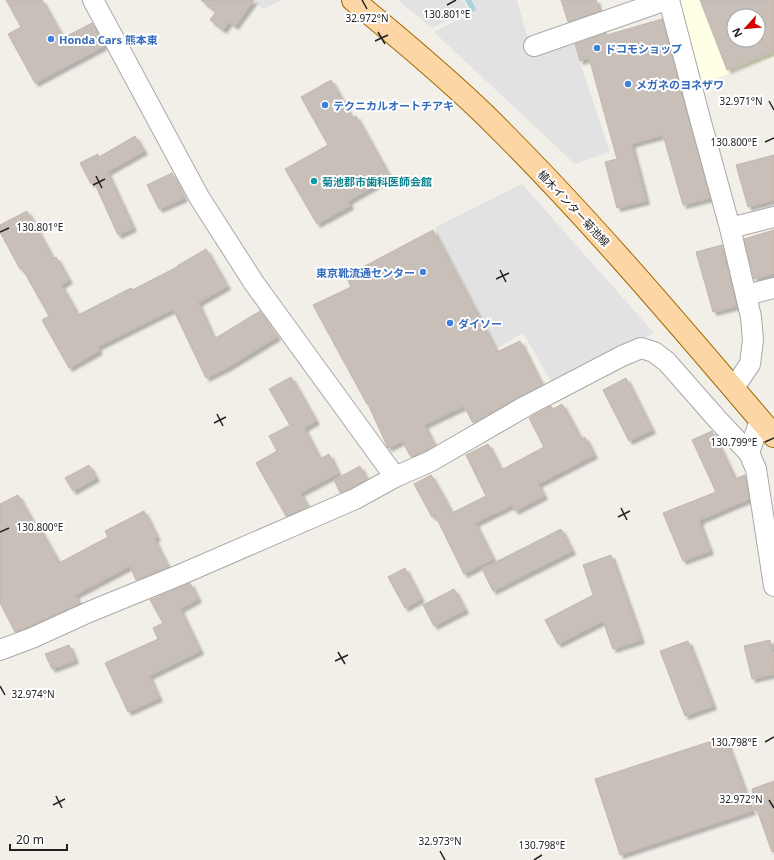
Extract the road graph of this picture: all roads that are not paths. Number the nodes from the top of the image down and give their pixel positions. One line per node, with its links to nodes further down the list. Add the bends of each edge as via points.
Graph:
1 (93, 0): 13 (street, via 199,197 254,282)
2 (353, 0): 9 (main road, 植木インター菊池線, via 482,112 542,173 610,246)
3 (668, 0): 4 (street); 6 (street)
4 (534, 46)
5 (774, 217): 6 (street)
6 (730, 228): 8 (street)
7 (774, 288): 8 (street)
8 (746, 295): 9 (street, via 753,340 750,364)
9 (733, 389): 10 (main road, 植木インター菊池線)
10 (760, 420): 11 (main road, 植木インター菊池線); 12 (street)
11 (774, 436)
12 (749, 453): 13 (street, via 667,362 654,352 641,348 526,406 431,461); 14 (street, via 756,469)
13 (395, 477): 15 (street, via 355,499)
14 (774, 586)
15 (0, 650)

